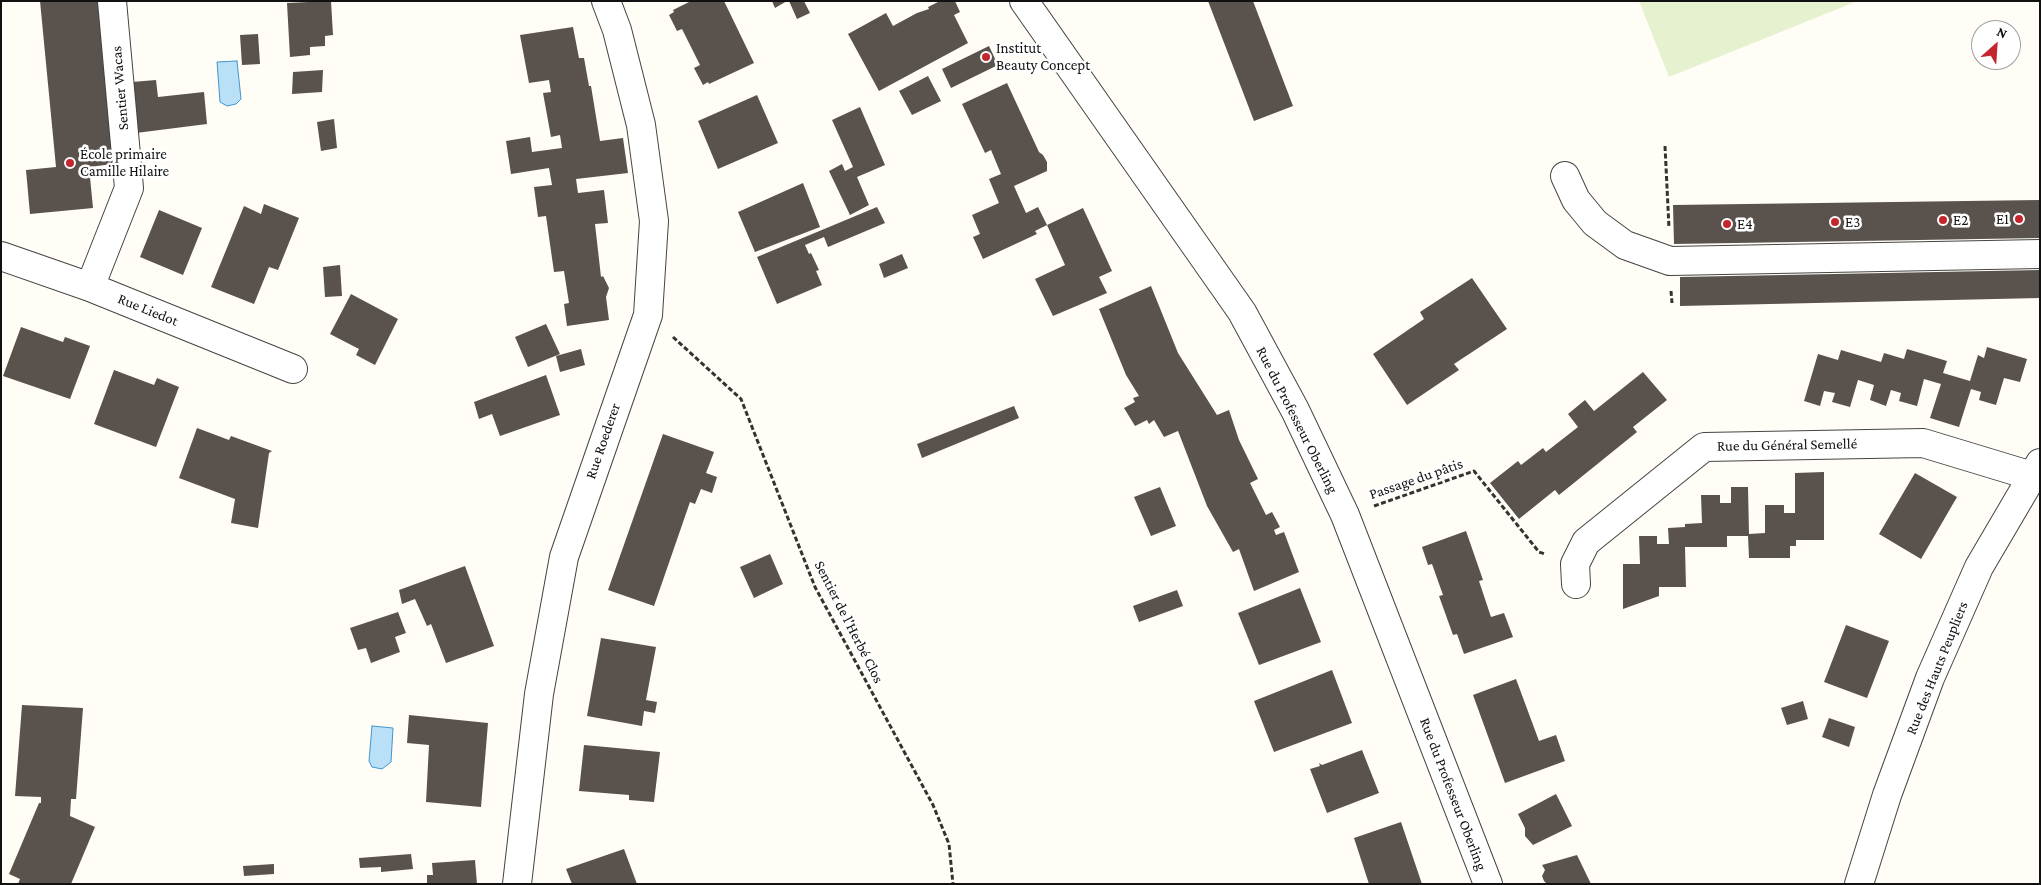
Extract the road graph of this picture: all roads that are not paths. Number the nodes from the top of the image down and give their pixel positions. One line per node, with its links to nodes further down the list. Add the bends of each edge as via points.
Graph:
1 (112, 1): 7 (street, Sentier Wacas, via 129,188)
2 (606, 1): 11 (street, Rue Roederer, via 617,30 643,134 654,221 648,315 564,557 539,694)
3 (1026, 2): 12 (street, Rue du Professeur Oberling, via 1242,312 1296,410 1345,515)
4 (1565, 176): 5 (street, via 1576,200 1595,222 1625,245 1670,261)
5 (2040, 254)
6 (1, 256): 7 (street, Rue Liedot)
7 (90, 287): 8 (street, Rue Liedot)
8 (293, 369)
9 (2036, 469): 10 (street, Rue du Général Semellé, via 1923,443 1704,447 1586,542); 13 (street, Rue des Hauts Peupliers, via 1979,567 1930,678 1887,795)
10 (1576, 574)
11 (517, 884)
12 (1488, 884)
13 (1859, 884)

